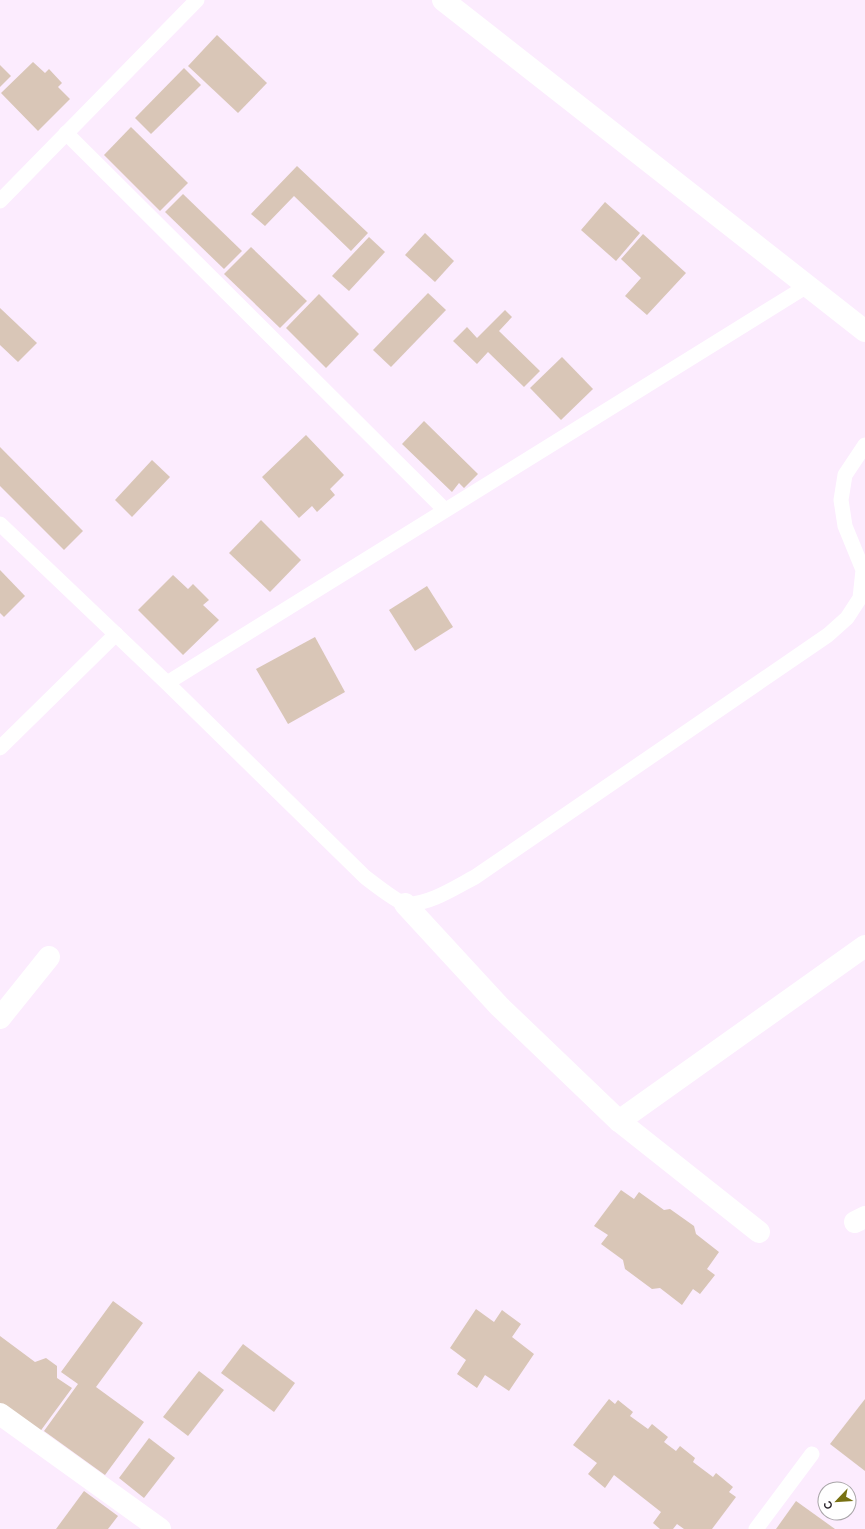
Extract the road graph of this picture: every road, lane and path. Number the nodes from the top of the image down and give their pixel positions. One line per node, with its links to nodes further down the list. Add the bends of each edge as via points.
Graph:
1 (197, 0): 3 (lane)
2 (443, 0): 5 (street)
3 (66, 133): 4 (lane); 8 (lane)
4 (0, 201)
5 (807, 286): 6 (street); 8 (lane)
6 (865, 331)
7 (865, 445): 13 (lane, via 845,475 840,500 845,526 863,570 860,598 847,618 828,635 475,877 429,900)
8 (444, 510): 11 (lane)
9 (0, 524): 10 (lane)
10 (116, 634): 11 (lane); 12 (lane)
11 (167, 682): 13 (lane, via 365,877)
12 (0, 748)
13 (405, 904): 17 (street, via 499,1006)
14 (865, 946): 17 (street)
15 (49, 958): 16 (street)
16 (0, 1018)
17 (619, 1121): 18 (street)
18 (759, 1232)
19 (0, 1414): 21 (street)
20 (812, 1454): 22 (lane)
21 (160, 1529)
22 (756, 1529)

